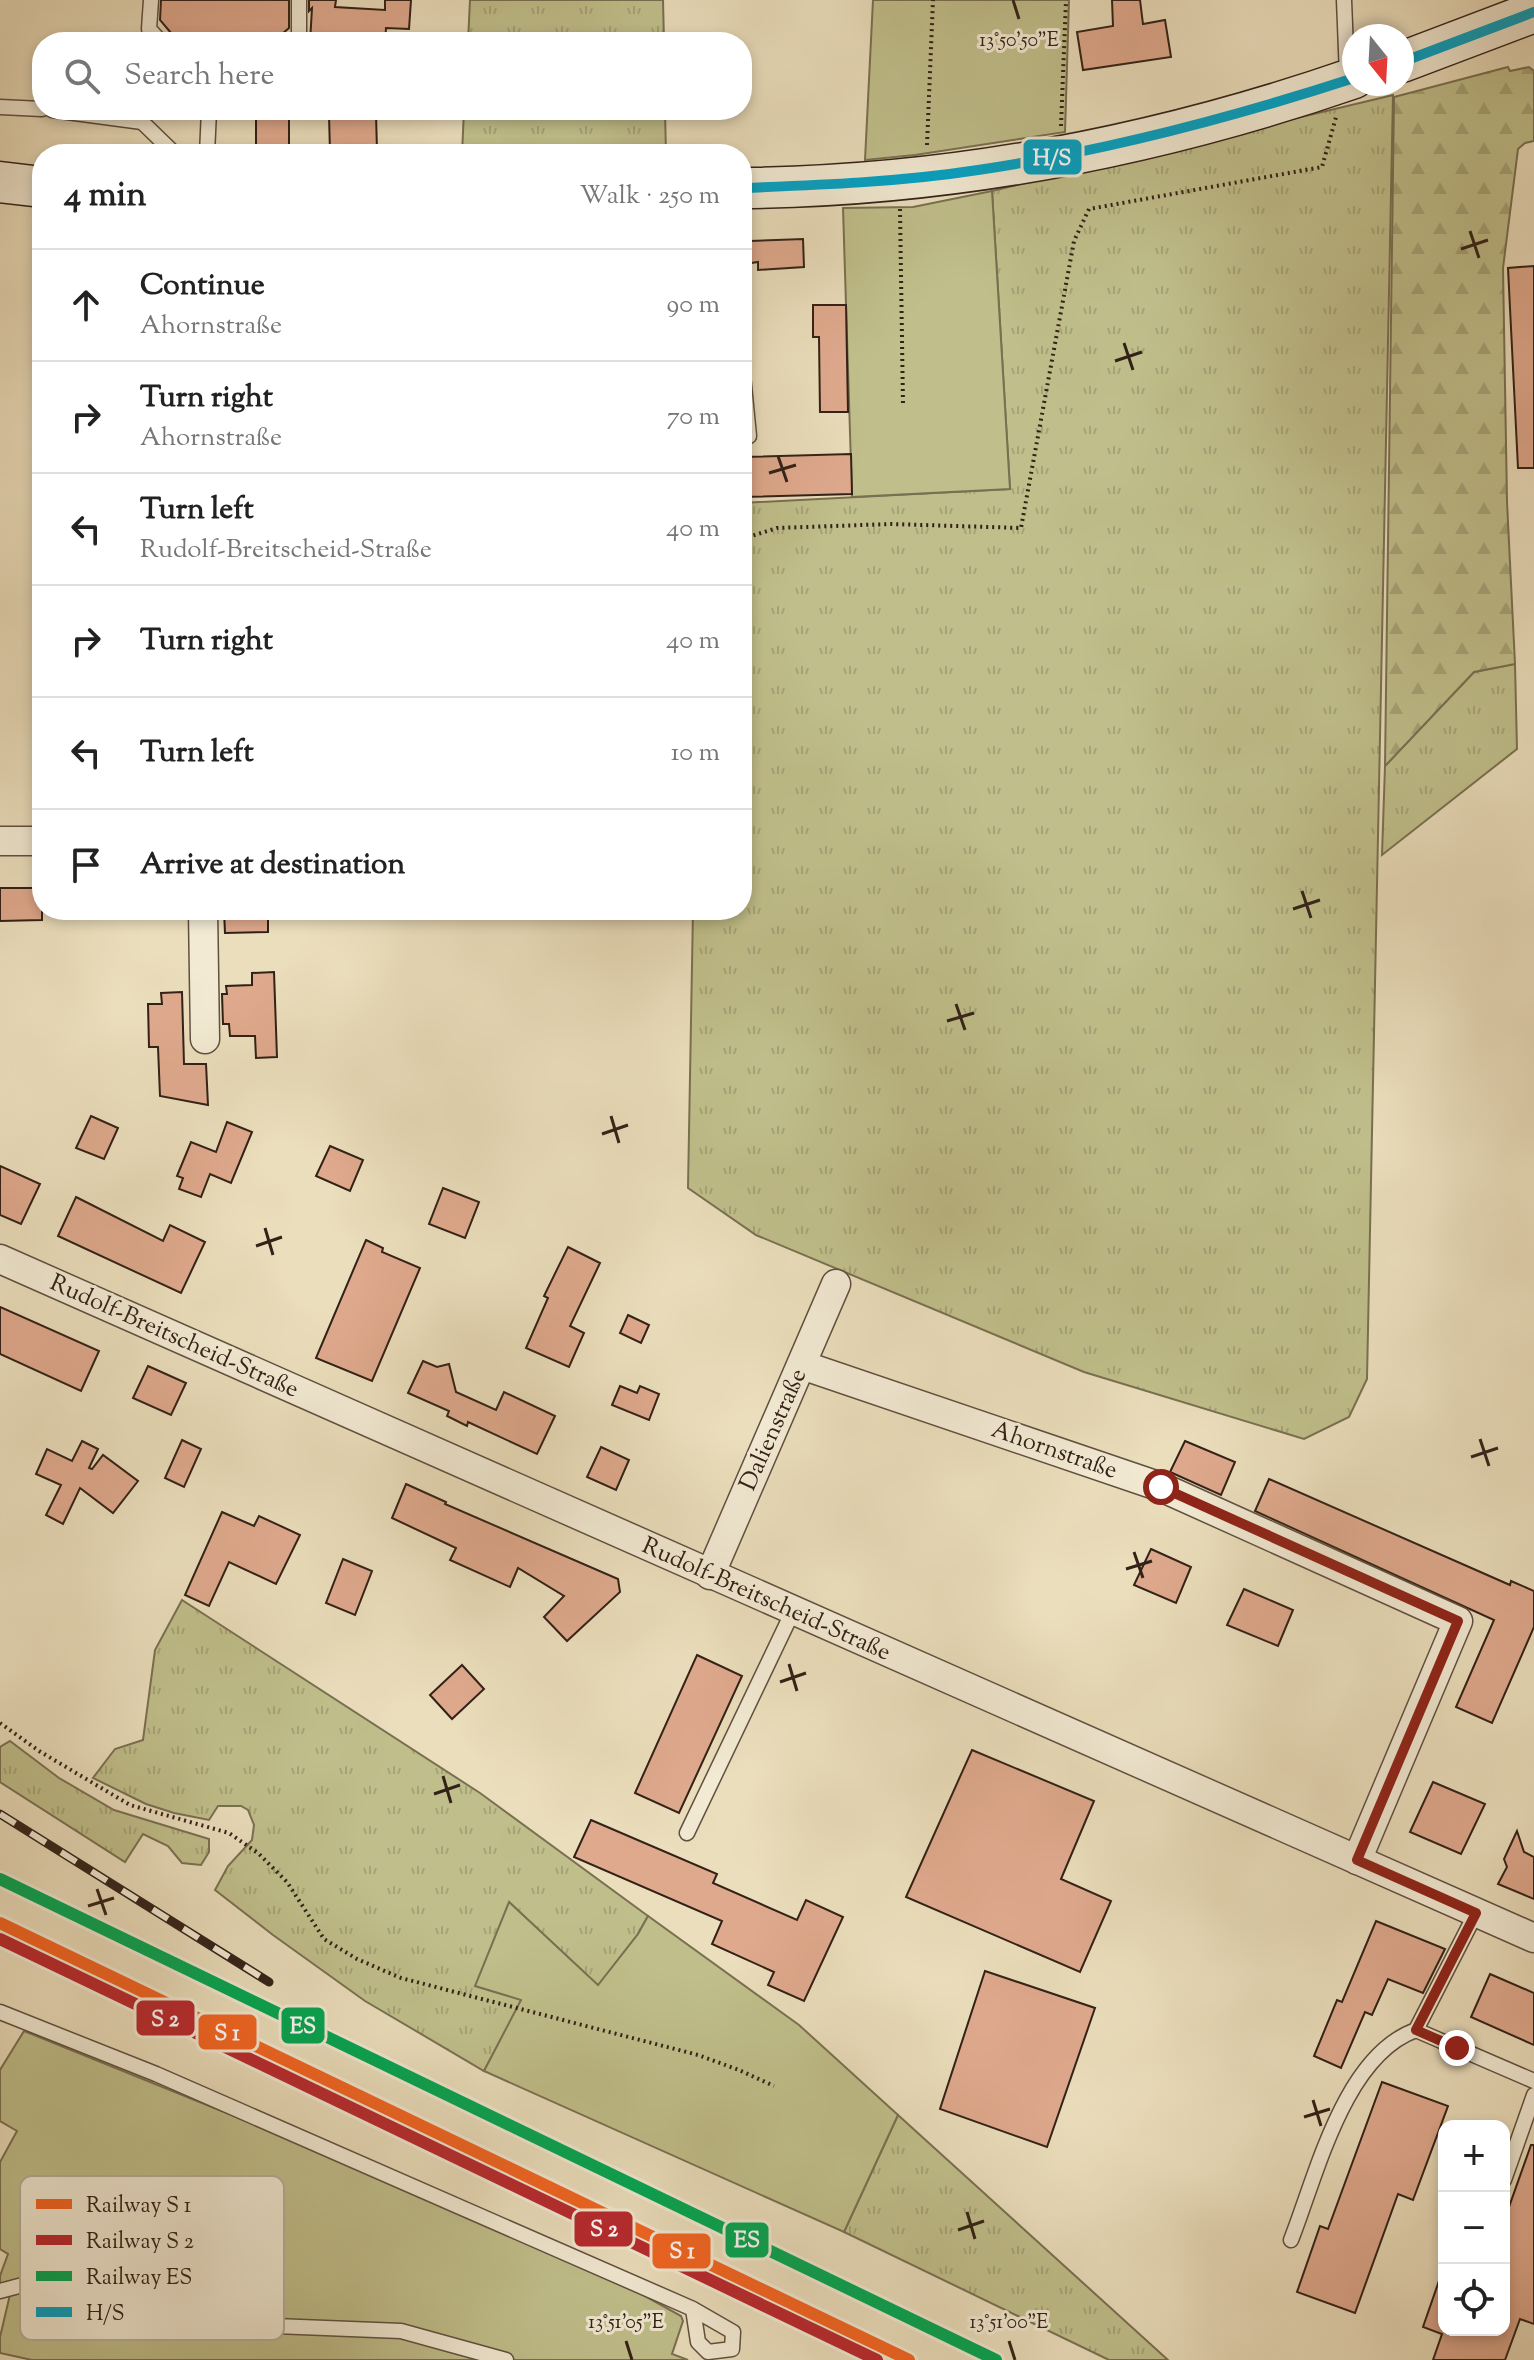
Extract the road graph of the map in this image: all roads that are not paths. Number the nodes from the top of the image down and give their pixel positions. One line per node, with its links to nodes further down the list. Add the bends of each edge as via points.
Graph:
1 (151, 0): 6 (lane)
2 (299, 0): 7 (lane)
3 (1344, 0): 5 (lane)
4 (1534, 12): 8 (main road)
5 (1346, 24)
6 (152, 32)
7 (299, 32)
8 (1414, 57)
9 (1342, 82): 18 (main road, via 1206,124 1060,157 952,175)
10 (0, 107): 11 (lane)
11 (32, 109)
12 (127, 120): 14 (lane, via 142,122)
13 (209, 120): 15 (lane)
14 (165, 144)
15 (207, 144)
16 (0, 182): 17 (main road)
17 (32, 186)
18 (752, 188)
19 (32, 198): 20 (main road)
20 (0, 201)
21 (0, 841): 22 (street)
22 (32, 841)
23 (203, 920): 24 (street)
24 (205, 1039)
25 (0, 1259): 28 (street, Rudolf-Breitscheid-Straße)
26 (836, 1284): 27 (street, Dalienstraße)
27 (802, 1365): 28 (street, Dalienstraße); 31 (street, Ahornstraße, via 1161,1487 1458,1621)
28 (710, 1575): 29 (street, Rudolf-Breitscheid-Straße)
29 (793, 1611): 30 (lane); 31 (street, Rudolf-Breitscheid-Straße)
30 (687, 1833)
31 (1357, 1860): 32 (street, Rudolf-Breitscheid-Straße)
32 (1476, 1913): 33 (street, Rudolf-Breitscheid-Straße); 35 (lane)
33 (1534, 1938)
34 (0, 2012): 42 (lane, via 156,2074)
35 (1416, 2030): 36 (lane); 39 (lane, via 1378,2055 1344,2100)
36 (1534, 2081)
37 (1534, 2095): 38 (lane)
38 (1510, 2163)
39 (1291, 2240)
40 (20, 2286): 41 (lane)
41 (0, 2291)
42 (693, 2309)
43 (284, 2326): 44 (lane, via 401,2331)
44 (506, 2360)

